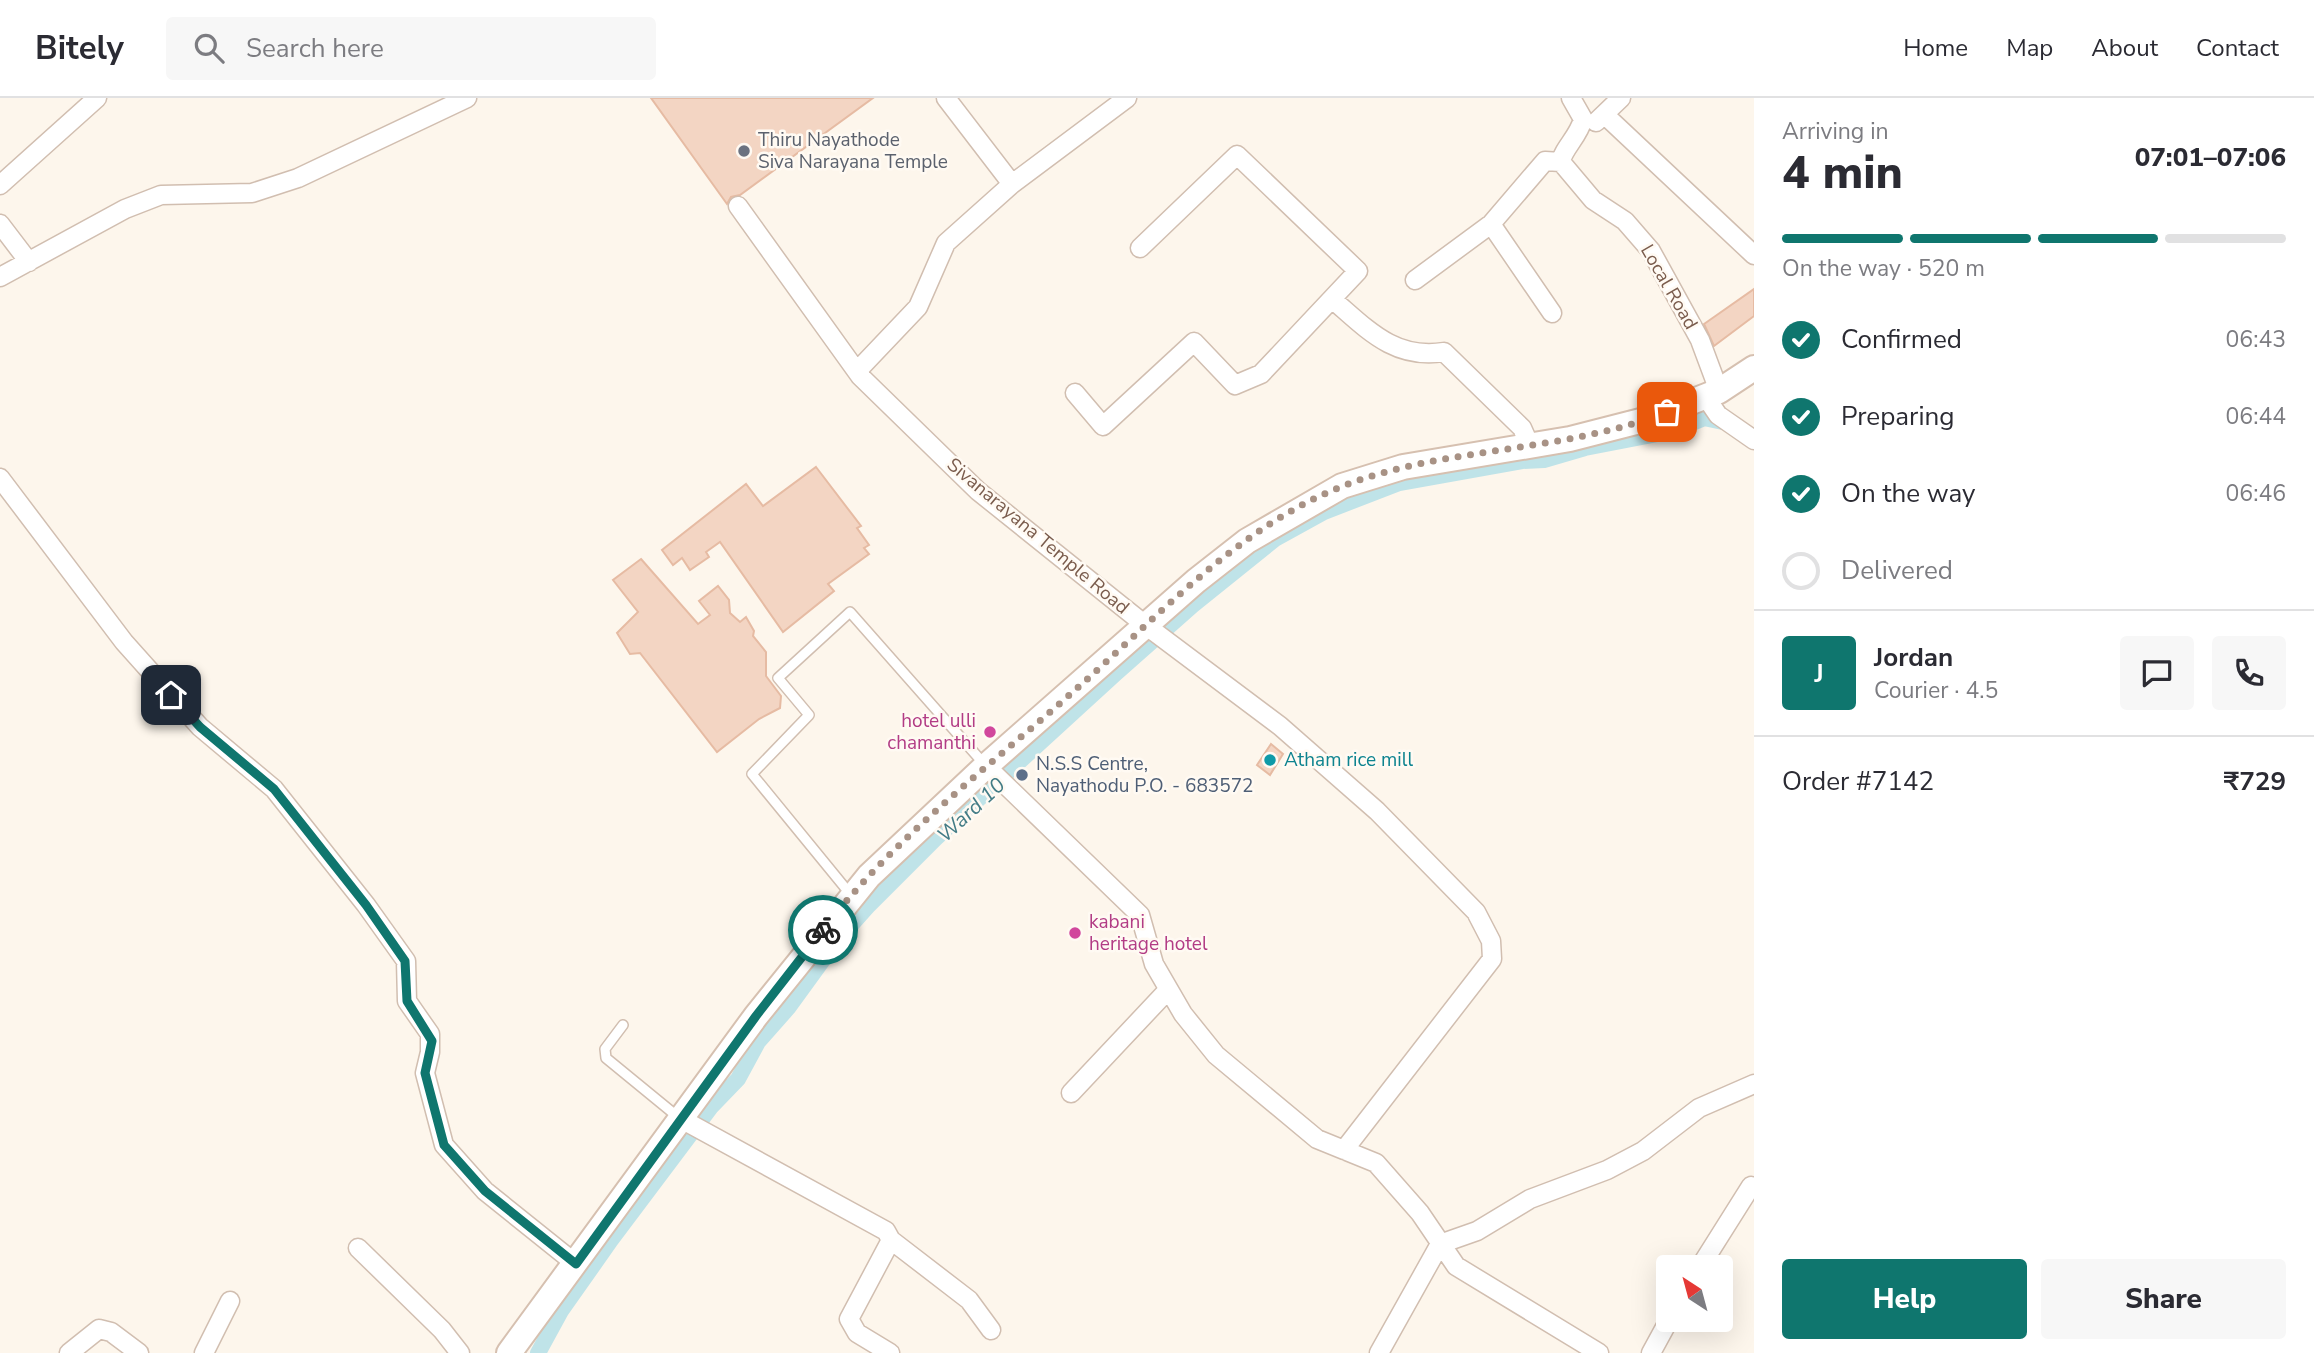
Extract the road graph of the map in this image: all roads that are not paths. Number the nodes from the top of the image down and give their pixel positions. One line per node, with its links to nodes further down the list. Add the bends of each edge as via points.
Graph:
1 (97, 98): 12 (street)
2 (467, 98): 7 (street)
3 (946, 98): 11 (street)
4 (1127, 98): 11 (street)
5 (1571, 98): 9 (street, via 1583,119)
6 (1621, 98): 8 (street)
7 (445, 103): 18 (street, via 298,178 252,193 161,195 125,209)
8 (1606, 116): 9 (street); 17 (street)
9 (1579, 134): 10 (street)
10 (1561, 162): 15 (street, via 1545,161); 26 (street, Local Road, via 1593,200 1625,221 1651,251 1700,340)
11 (1012, 184): 24 (street, via 946,243 918,307 860,368)
12 (0, 185)
13 (738, 206): 24 (street, Sivanarayana Temple Road)
14 (0, 224): 18 (street)
15 (1491, 224): 20 (street); 22 (street)
16 (1140, 248): 21 (street, via 1237,155 1358,271)
17 (1754, 255)
18 (29, 262): 19 (street)
19 (0, 277)
20 (1415, 280)
21 (1332, 299): 25 (street, via 1261,374 1235,385 1194,342 1103,426); 28 (street, via 1384,343 1423,355 1444,352 1522,428)
22 (1552, 313)
23 (1754, 368): 26 (main road)
24 (860, 376): 30 (street, Sivanarayana Temple Road, via 978,491)
25 (1075, 393)
26 (1714, 401): 27 (street, via 1734,427); 28 (main road)
27 (1754, 440)
28 (1530, 446): 30 (main road, via 1403,467 1342,486 1247,541)
29 (0, 478): 44 (street, via 124,642 200,727 274,789 366,905 405,961 407,1001 430,1034 425,1073 444,1145 485,1191)
30 (1154, 631): 31 (main road, via 1076,690); 38 (street, Sivanarayana Temple Road, via 1280,726 1377,811 1476,912 1491,941 1492,959)
31 (989, 768): 32 (main road); 32 (lane, via 849,612 778,678 809,715 752,774); 33 (street, via 1140,915 1154,964)
32 (852, 896): 37 (main road, via 756,1016)
33 (1168, 990): 36 (street); 38 (street, via 1216,1055 1257,1093 1317,1139)
34 (623, 1025): 37 (lane, via 605,1049 606,1058)
35 (1754, 1084): 41 (street, via 1699,1108 1643,1151 1607,1170 1530,1199 1477,1231)
36 (1071, 1093)
37 (693, 1125): 40 (street, via 886,1231); 44 (main road)
38 (1344, 1150): 41 (street, via 1376,1163 1420,1213)
39 (1751, 1186): 43 (street)
40 (891, 1240): 46 (street, via 969,1300); 53 (street, via 849,1319 857,1334)
41 (1440, 1244): 54 (street); 55 (street, via 1456,1266)
42 (358, 1248): 51 (street)
43 (1708, 1255)
44 (576, 1264): 52 (main road)
45 (230, 1301): 50 (street)
46 (991, 1330)
47 (1662, 1332): 56 (street)
48 (69, 1353): 49 (street, via 99,1329 111,1332)
49 (139, 1353)
50 (204, 1353)
51 (460, 1353)
52 (509, 1353)
53 (890, 1353)
54 (1379, 1353)
55 (1600, 1353)
56 (1651, 1353)

